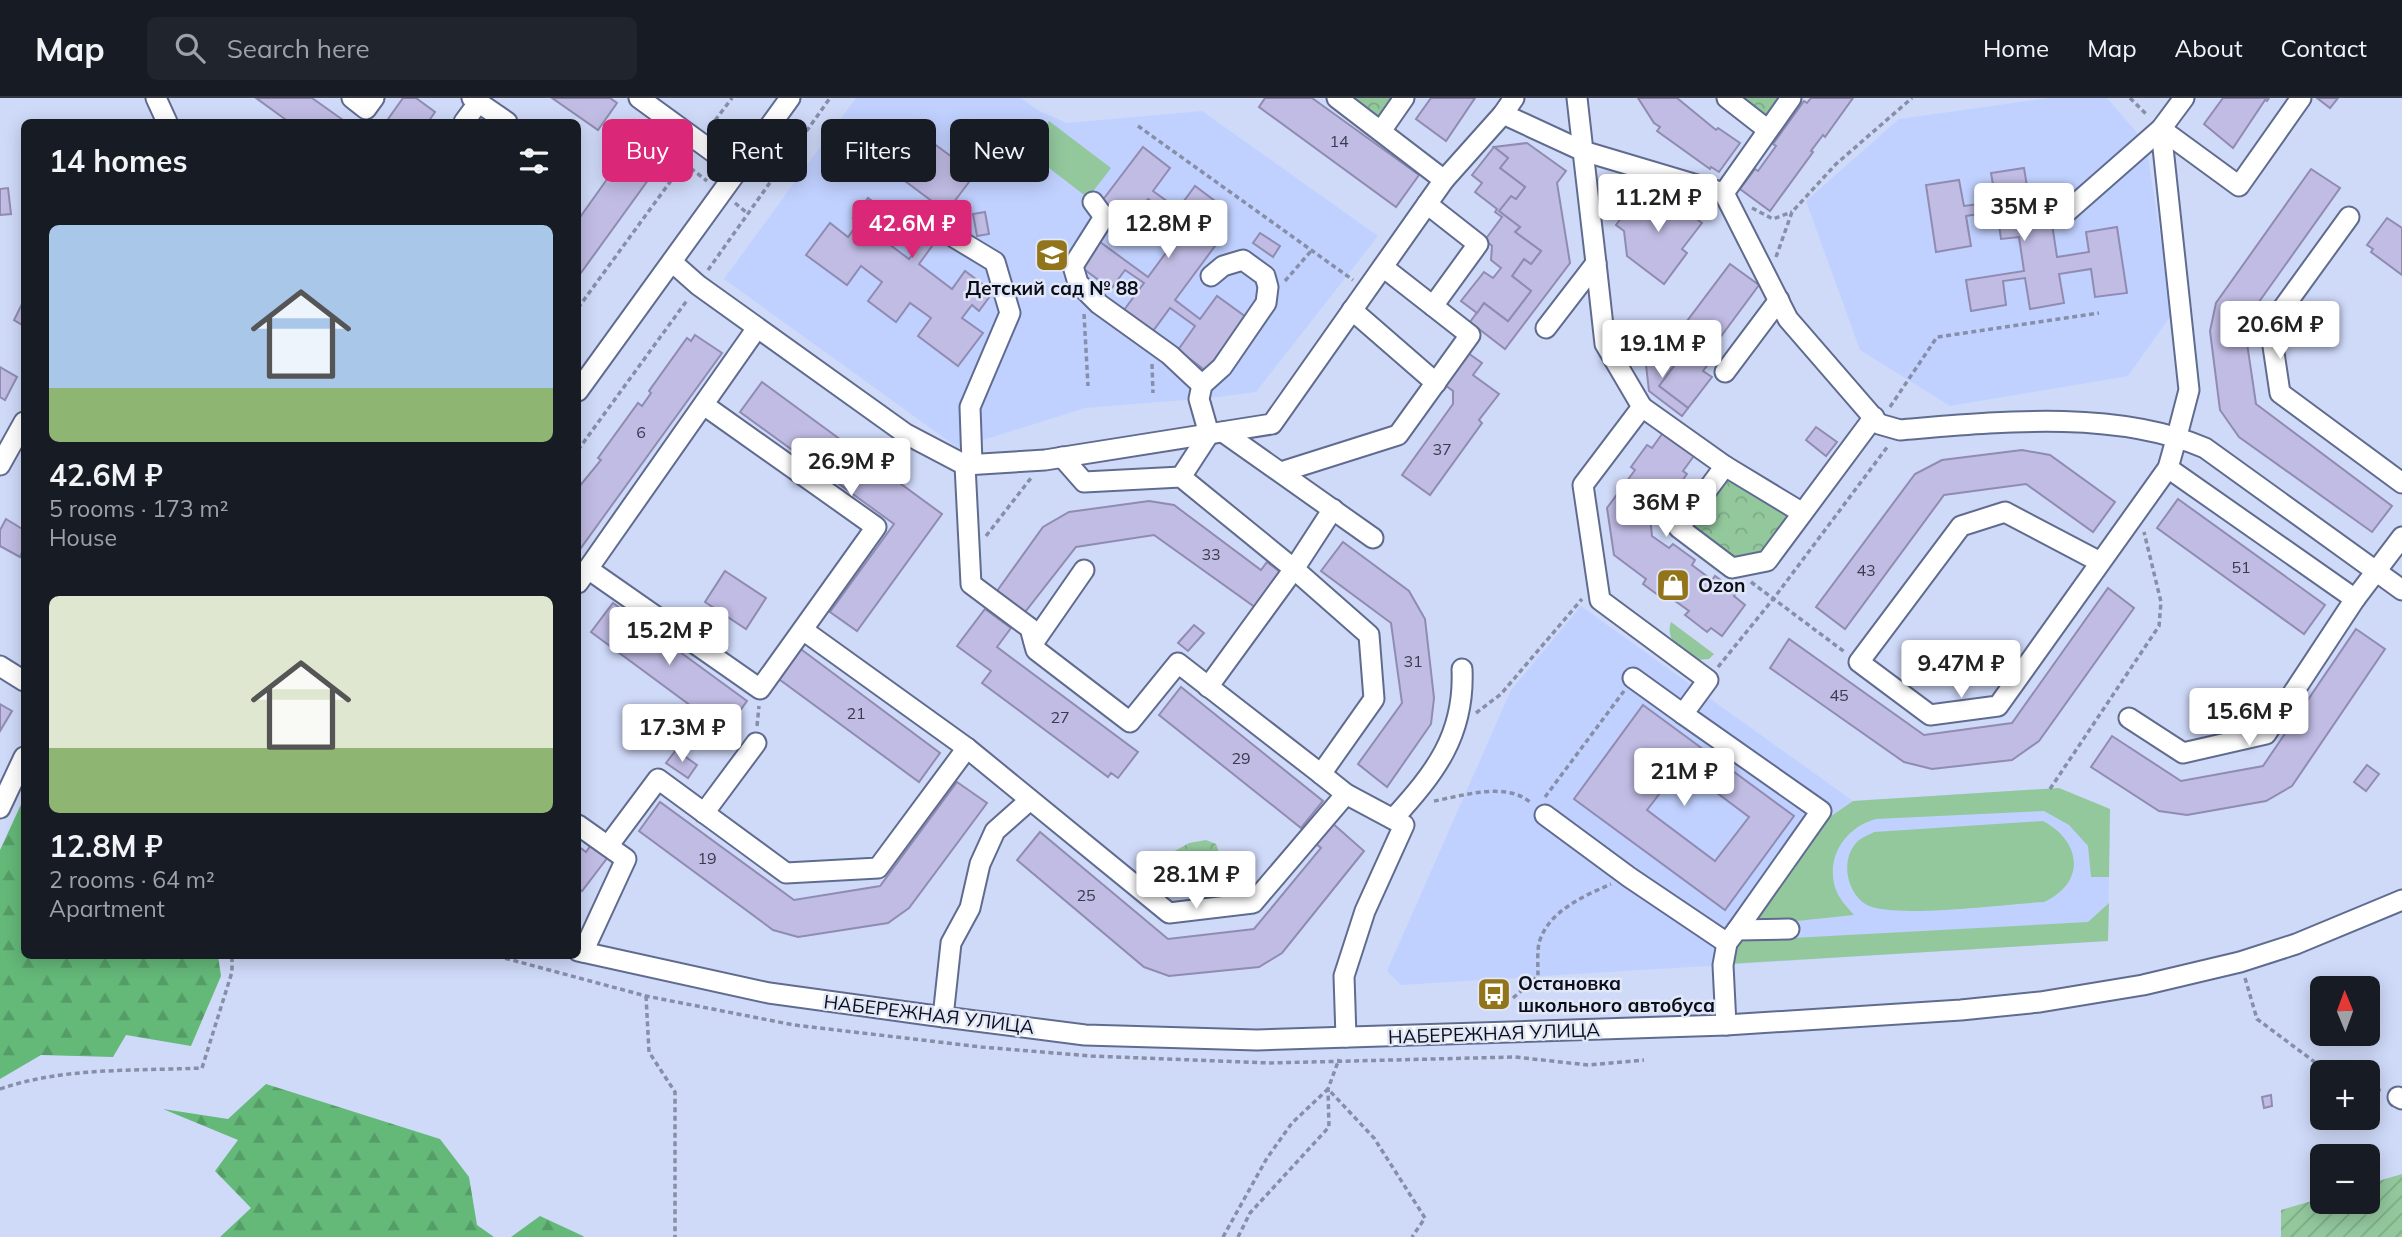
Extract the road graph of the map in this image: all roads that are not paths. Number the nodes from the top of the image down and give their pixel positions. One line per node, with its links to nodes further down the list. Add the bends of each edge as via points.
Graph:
1 (156, 98): 15 (street)
2 (352, 98): 3 (street, via 366,109)
3 (374, 98)
4 (639, 98): 22 (street)
5 (790, 98): 18 (street)
6 (1336, 98): 21 (street)
7 (1404, 98): 21 (street)
8 (1577, 98): 23 (street)
9 (1727, 98): 20 (street)
10 (1791, 98): 20 (street)
11 (2184, 98): 19 (street)
12 (2301, 98): 19 (street, via 2239,186)
13 (475, 100): 16 (street); 17 (street)
14 (1509, 106): 23 (street); 24 (street)
15 (166, 119)
16 (466, 119)
17 (503, 119)
18 (775, 119)
19 (2161, 129): 29 (street); 50 (street, via 2189,390)
20 (1768, 130): 26 (street)
21 (1381, 131): 24 (street)
22 (707, 148)
23 (1583, 151): 26 (street); 33 (street)
24 (1444, 180): 28 (street)
25 (729, 182): 32 (street)
26 (1724, 193): 36 (street)
27 (1093, 202): 44 (street, via 1104,217 1073,266 1082,288)
28 (1427, 204): 34 (street); 37 (street, via 1478,244)
29 (2062, 216)
30 (2349, 217): 58 (street, via 2270,326 2280,393)
31 (952, 236): 52 (street, via 995,262 1010,313 970,407)
32 (672, 262): 39 (street); 42 (street)
33 (1596, 263): 40 (street); 46 (street, via 1605,344)
34 (1383, 267): 37 (street); 38 (street)
35 (1211, 276): 44 (street, via 1223,265 1242,260 1265,276 1268,287 1266,303 1222,366)
36 (1779, 300): 41 (street); 47 (street, via 1788,319)
37 (1433, 306): 43 (street, via 1471,335)
38 (1352, 310): 43 (street); 49 (street, via 1272,424)
39 (757, 328): 45 (street); 52 (street, via 906,434)
40 (1546, 328)
41 (1724, 372)
42 (581, 381)
43 (1436, 383): 56 (street, via 1398,435)
44 (1202, 385): 49 (street, via 1199,399)
45 (704, 405): 67 (street); 70 (street, via 876,527)
46 (1642, 407): 54 (street); 77 (street, via 1583,485 1600,600 1708,680)
47 (1876, 421): 50 (street, via 1900,430 2055,421); 60 (street)
48 (21, 428): 53 (street)
49 (1216, 433): 51 (street); 56 (street); 57 (street)
50 (2177, 436): 55 (street); 66 (street, via 2205,448)
51 (1053, 458): 52 (street); 57 (street, via 1084,482)
52 (969, 464): 71 (street, via 971,584 1030,628)
53 (0, 466)
54 (1725, 466): 60 (street); 60 (street, via 1679,528 1732,568 1767,561)
55 (2168, 468): 63 (street); 69 (street)
56 (1281, 472): 59 (street)
57 (1181, 477): 64 (street)
58 (2402, 483)
59 (1333, 509): 62 (street); 64 (street)
60 (1801, 512)
61 (2402, 537): 66 (street)
62 (1373, 538)
63 (2100, 562): 63 (street, via 1998,706 1930,715 1859,662 1961,526 2005,512)
64 (1294, 569): 76 (street); 82 (street, via 1369,635 1374,699)
65 (1084, 570): 71 (street)
66 (2376, 572): 68 (street); 69 (street)
67 (583, 576): 70 (street, via 760,690)
68 (2402, 590)
69 (2356, 599): 78 (street, via 2266,734 2183,753)
70 (803, 630): 80 (street)
71 (1034, 642): 76 (street, via 1036,650 1130,722 1178,663)
72 (0, 666): 75 (street)
73 (1462, 669): 87 (street, via 1460,715 1441,761)
74 (1633, 678): 77 (street)
75 (21, 679)
76 (1208, 687): 82 (street)
77 (1683, 714): 93 (street, via 1821,811)
78 (2129, 718)
79 (756, 743): 88 (street)
80 (967, 748): 84 (street); 88 (street, via 878,868 786,873)
81 (21, 763): 85 (street)
82 (1321, 774): 83 (street)
83 (1346, 794): 84 (street, via 1253,903 1168,913); 87 (street)
84 (1030, 800): 96 (street, via 995,831 980,864 970,908 951,943)
85 (0, 808)
86 (1541, 811): 93 (street, via 1629,877)
87 (1399, 812): 98 (street, via 1404,825 1365,911 1345,976)
88 (704, 813): 90 (street, via 658,779)
89 (581, 827): 90 (street)
90 (608, 846): 94 (street, via 626,859)
91 (2402, 900): 97 (street, НАБЕРЕЖНАЯ УЛИЦА, via 2296,944 2143,985 1961,1010)
92 (1789, 929): 93 (street)
93 (1732, 937): 97 (street, via 1723,965)
94 (581, 949)
95 (581, 951): 96 (street, НАБЕРЕЖНАЯ УЛИЦА, via 769,993)
96 (943, 1017): 98 (street, НАБЕРЕЖНАЯ УЛИЦА, via 1085,1035 1257,1040)
97 (1726, 1025): 98 (street, НАБЕРЕЖНАЯ УЛИЦА)
98 (1346, 1037)

